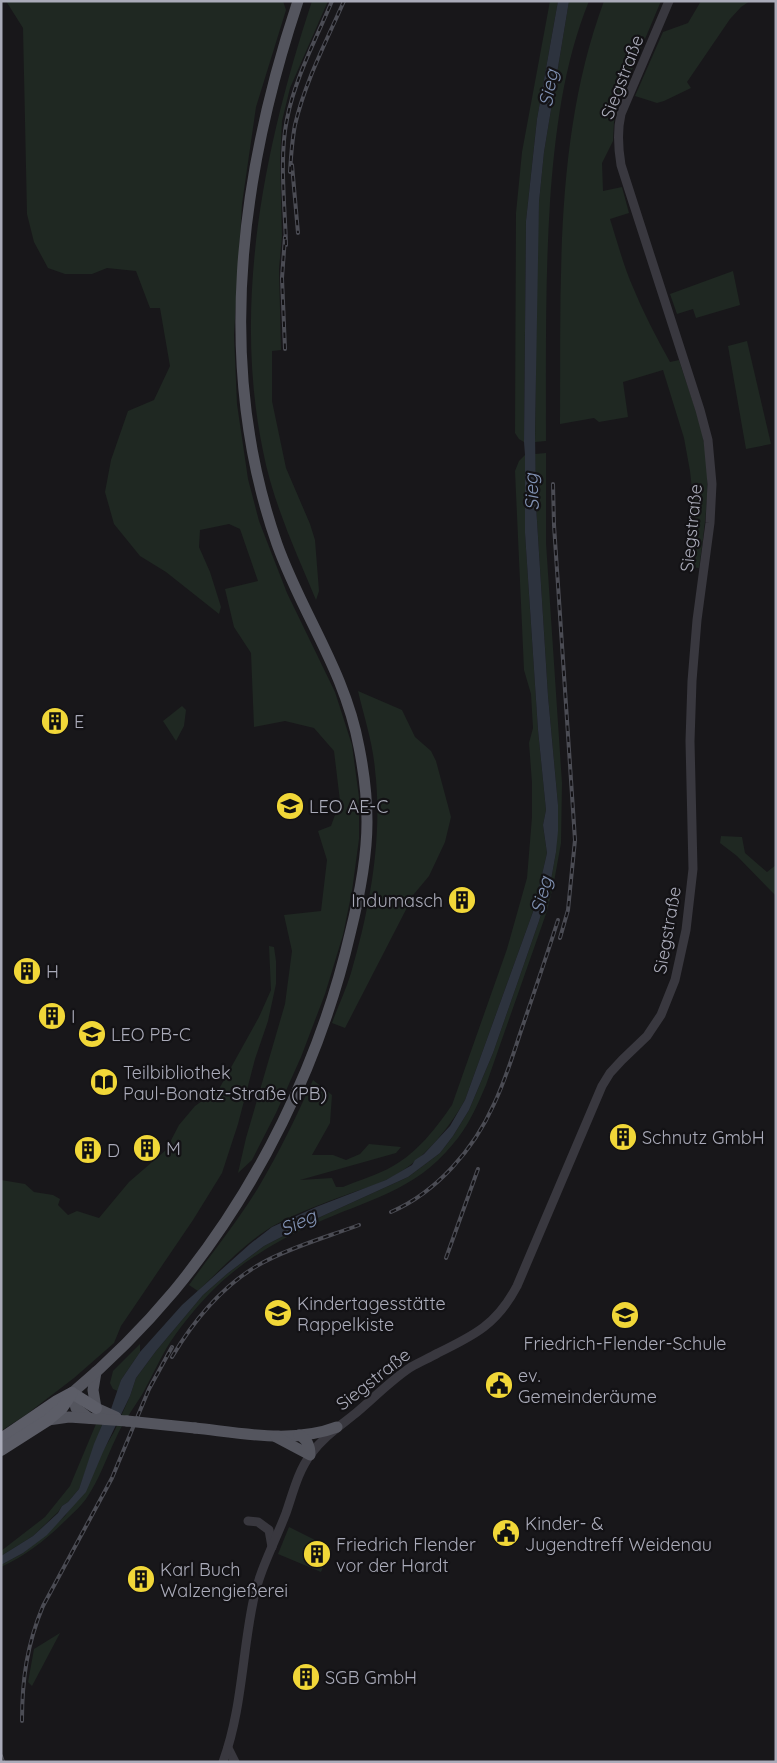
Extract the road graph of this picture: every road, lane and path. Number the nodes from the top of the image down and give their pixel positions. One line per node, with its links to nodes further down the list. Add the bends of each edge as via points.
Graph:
1 (298, 1): 3 (main road, via 276,74 256,164 245,241 241,305 242,371 248,433 264,504 283,559 341,683 359,744 367,826 362,880 336,988 303,1077 273,1140 226,1221 184,1279)
2 (669, 1): 7 (street, Siegstraße, via 621,114 618,144 624,174 700,410 712,464 710,523 692,674 693,869 682,953 660,1015 647,1036 610,1073 602,1086 506,1307 490,1324 472,1336 411,1367)
3 (96, 1372): 4 (main road); 5 (main road)
4 (72, 1393): 5 (highway); 6 (highway); 10 (highway)
5 (93, 1413): 6 (main road); 9 (main road, bridge, via 127,1421)
6 (48, 1420): 11 (highway)
7 (338, 1427): 8 (main road); 12 (street, Siegstraße)
8 (299, 1435): 9 (main road); 12 (main road, via 307,1441)
9 (276, 1437): 12 (main road)
10 (1, 1439)
11 (1, 1450)
12 (310, 1455): 14 (street, Siegstraße)
13 (248, 1521): 14 (street, via 258,1522 269,1530)
14 (272, 1549): 15 (street, Siegstraße, via 253,1598 239,1702)
15 (228, 1748): 16 (street, Siegstraße); 17 (street)
16 (223, 1762)
17 (235, 1762)

